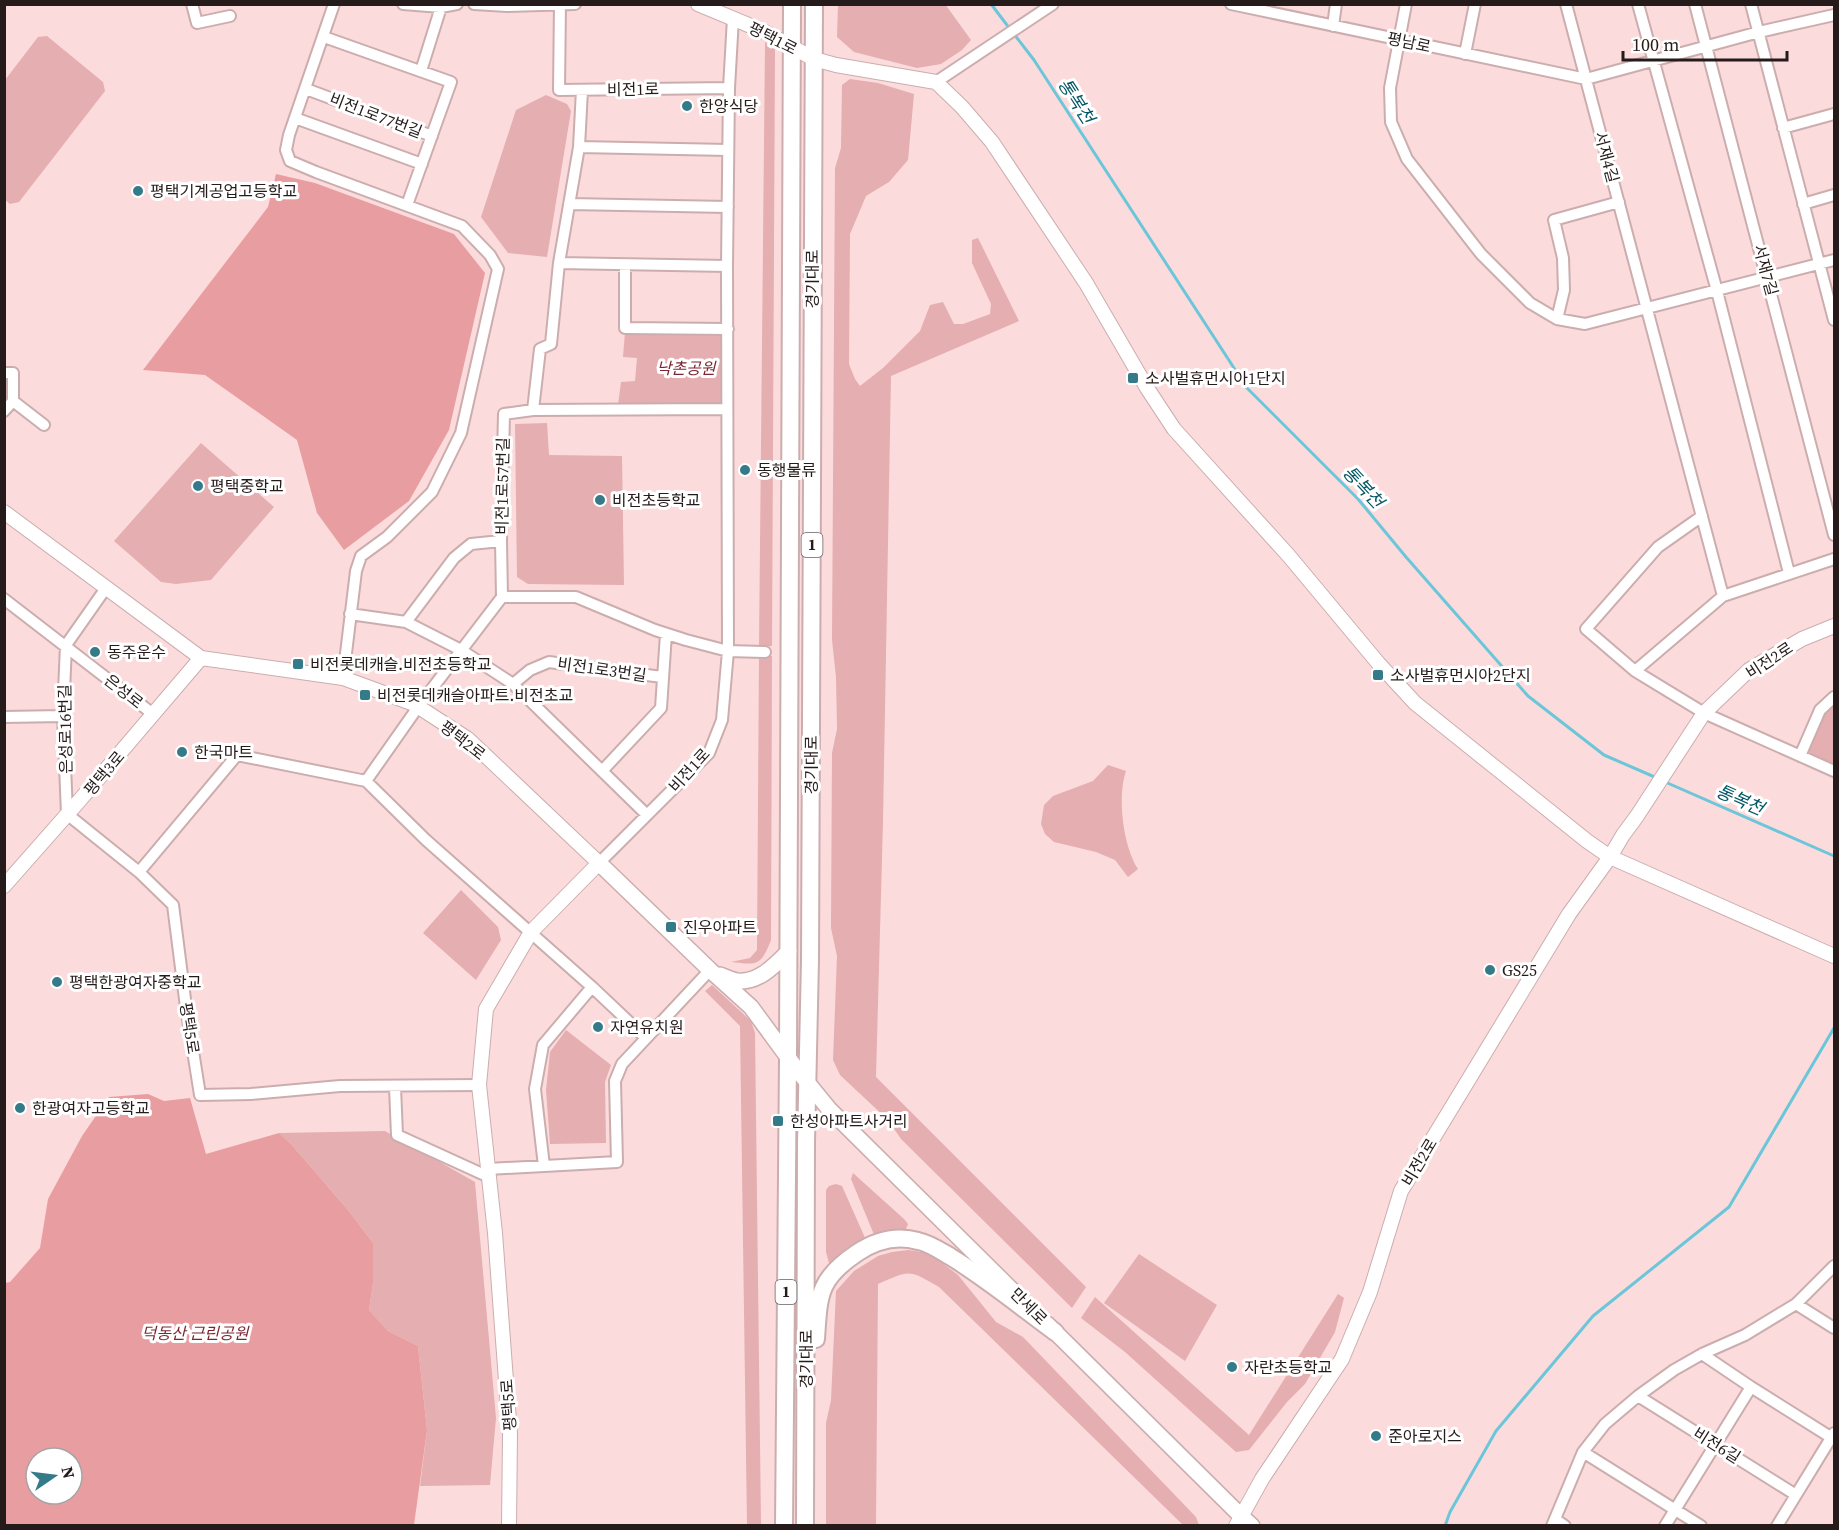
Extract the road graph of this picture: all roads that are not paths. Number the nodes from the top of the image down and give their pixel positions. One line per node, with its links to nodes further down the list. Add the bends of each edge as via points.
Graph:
1 (192, 4): 22 (street, via 197,23)
2 (334, 4): 26 (street)
3 (403, 4): 20 (street)
4 (457, 4): 20 (street)
5 (474, 4): 19 (street)
6 (575, 4): 19 (street)
7 (698, 4): 23 (street, 평택1로)
8 (792, 4): 28 (main road, 경기대로 / 1)
9 (814, 4): 31 (main road, 경기대로 / 1)
10 (1053, 4): 35 (street)
11 (1231, 4): 24 (street, 평남로)
12 (1336, 4): 24 (street)
13 (1406, 4): 27 (street)
14 (1475, 4): 30 (street)
15 (1566, 4): 34 (street, 서재4길)
16 (1638, 4): 32 (street)
17 (1695, 4): 29 (street, 서재7길)
18 (1751, 4): 25 (street)
19 (560, 5): 38 (street, 비전1로, via 560,90)
20 (441, 7): 33 (street)
21 (1834, 15): 25 (street)
22 (230, 16)
23 (733, 18): 28 (street, 평택1로); 36 (street)
24 (1333, 26): 27 (street, 평남로)
25 (1759, 32): 29 (street); 41 (street)
26 (324, 37): 33 (street, 비전1로77번길); 37 (street)
27 (1400, 40): 30 (street, 평남로); 60 (street, via 1390,88 1391,122 1407,159 1481,254 1530,303)
28 (791, 46): 31 (street, 평택1로); 109 (main road, 경기대로 / 1)
29 (1706, 46): 32 (street); 57 (street, 서재7길)
30 (1466, 54): 34 (street, 평남로)
31 (814, 59): 35 (street, 평택1로); 116 (main road, 경기대로 / 1)
32 (1652, 60): 34 (street); 58 (street)
33 (421, 71): 42 (street, 비전1로77번길, via 451,82)
34 (1586, 79): 47 (street, 서재4길)
35 (936, 82): 104 (street, via 992,142 1086,283 1174,429 1289,556 1378,664 1415,703)
36 (729, 88): 38 (street, 비전1로); 44 (street, 비전1로)
37 (306, 89): 40 (street); 42 (street, 비전1로77번길)
38 (582, 90): 43 (street)
39 (1834, 114): 41 (street)
40 (295, 118): 45 (street, 비전1로77번길); 50 (street, via 286,150 290,161)
41 (1783, 128): 49 (street)
42 (432, 136): 45 (street)
43 (579, 147): 44 (street); 48 (street)
44 (728, 150): 51 (street, 비전1로)
45 (422, 164): 50 (street)
46 (1834, 195): 49 (street)
47 (1619, 202): 59 (street, 서재4길); 60 (street, via 1554,220 1563,258 1564,290)
48 (569, 204): 51 (street); 53 (street)
49 (1803, 204): 54 (street)
50 (407, 205): 79 (street, via 462,226 498,269 461,433 432,492 387,537 361,556)
51 (728, 207): 56 (street, 비전1로)
52 (1834, 260): 54 (street)
53 (559, 263): 55 (street); 66 (street, via 551,344 540,349)
54 (1820, 264): 57 (street); 61 (street)
55 (625, 265): 56 (street); 62 (street, via 625,328)
56 (727, 266): 62 (street, 비전1로)
57 (1768, 278): 58 (street); 71 (street, 서재7길)
58 (1717, 291): 59 (street); 74 (street)
59 (1648, 309): 60 (street, via 1585,324); 70 (street, 서재4길)
60 (1557, 319)
61 (1834, 320)
62 (728, 329): 65 (street, 비전1로)
63 (4, 373): 64 (street, via 13,373)
64 (13, 401): 67 (street); 68 (street)
65 (727, 409): 66 (street); 85 (street, 비전1로)
66 (532, 410): 72 (street, 비전1로57번길, via 504,414)
67 (4, 411)
68 (44, 425)
69 (4, 512): 75 (street, 평택2로)
70 (1702, 516): 76 (street, 서재4길); 88 (street, via 1658,547 1586,629)
71 (1834, 535)
72 (501, 541): 77 (street, 비전1로57번길); 80 (street, via 471,544 454,558)
73 (1834, 559): 74 (street)
74 (1789, 573): 76 (street)
75 (106, 588): 83 (street); 87 (street, 평택2로)
76 (1723, 596): 88 (street)
77 (502, 597): 82 (street, via 576,597); 84 (street)
78 (4, 599): 83 (street, 은성로)
79 (350, 614): 80 (street); 90 (street)
80 (406, 622): 84 (street)
81 (1834, 626): 94 (street, 비전2로, via 1802,639 1749,670)
82 (666, 634): 85 (street); 89 (street, 비전1로3번길)
83 (66, 645): 95 (street, 은성로); 96 (street, 은성로16번길)
84 (462, 650): 91 (street); 93 (street)
85 (728, 651): 86 (street); 103 (street, 비전1로, via 722,720 709,753)
86 (765, 652)
87 (201, 658): 90 (street, 평택2로); 95 (street, 평택3로)
88 (1635, 671): 94 (street)
89 (662, 677): 91 (street, 비전1로3번길, via 549,662 530,670); 99 (street, 비전1로3번길, via 661,708)
90 (343, 678): 93 (street, 평택2로)
91 (513, 684): 99 (street)
92 (1834, 697): 98 (street, via 1820,710)
93 (418, 707): 101 (street); 105 (street, 평택2로, via 468,739)
94 (1704, 713): 98 (street); 104 (street, 비전2로)
95 (153, 714): 102 (street, 평택3로)
96 (63, 716): 97 (street); 102 (street, 은성로16번길)
97 (4, 717)
98 (1800, 756): 100 (street)
99 (602, 771): 103 (street)
100 (1834, 771)
101 (366, 781): 106 (street, via 237,755); 108 (street, via 426,840)
102 (67, 814): 106 (street, 평택5로); 107 (street, 평택3로)
103 (647, 815): 105 (street, 비전1로)
104 (1610, 857): 110 (street); 133 (street, 비전2로, via 1569,914 1401,1191 1370,1292 1342,1359 1262,1479)
105 (599, 863): 108 (street, 평택5로); 111 (main road, 평택2로)
106 (139, 872): 117 (street, 평택5로, via 173,905 200,1095 340,1086)
107 (4, 886)
108 (531, 932): 112 (street); 115 (street, 평택5로, via 486,1009)
109 (789, 951): 111 (main road, via 754,980 736,981); 114 (main road, 경기대로 / 1)
110 (1834, 956)
111 (711, 971): 113 (street); 114 (main road, 평택2로, via 752,1007)
112 (592, 987): 113 (street); 118 (street, via 543,1045 536,1089)
113 (646, 1038): 118 (street, via 622,1064 615,1081 617,1162)
114 (788, 1058): 116 (main road, 평택2로); 136 (main road, 경기대로 / 1)
115 (479, 1085): 117 (street, 평택5로); 119 (street, 평택5로)
116 (808, 1085): 123 (main road, 만세로); 126 (main road, 경기대로 / 1)
117 (395, 1087): 119 (street, via 397,1135)
118 (544, 1166): 119 (street)
119 (488, 1173): 135 (street, 평택5로, via 510,1434)
120 (1834, 1266): 121 (street)
121 (1796, 1304): 122 (street); 124 (street, via 1745,1335)
122 (1834, 1328)
123 (1055, 1332): 126 (main road, via 940,1250 918,1241 890,1239 870,1245 829,1276 819,1298 813,1377); 133 (main road, 만세로)
124 (1702, 1354): 125 (street); 127 (street)
125 (1751, 1387): 128 (street); 129 (street)
126 (806, 1395): 137 (main road, 경기대로 / 1)
127 (1638, 1396): 129 (street, 비전6길); 130 (street, via 1605,1424)
128 (1833, 1435): 131 (street)
129 (1715, 1444): 131 (street, 비전6길); 132 (street)
130 (1583, 1452): 132 (street); 134 (street)
131 (1796, 1495): 141 (street)
132 (1675, 1509): 139 (street); 140 (street)
133 (1243, 1522)
134 (1553, 1522): 138 (street)
135 (509, 1526)
136 (784, 1526)
137 (805, 1526)
138 (1565, 1526)
139 (1665, 1526)
140 (1701, 1526)
141 (1777, 1526)

